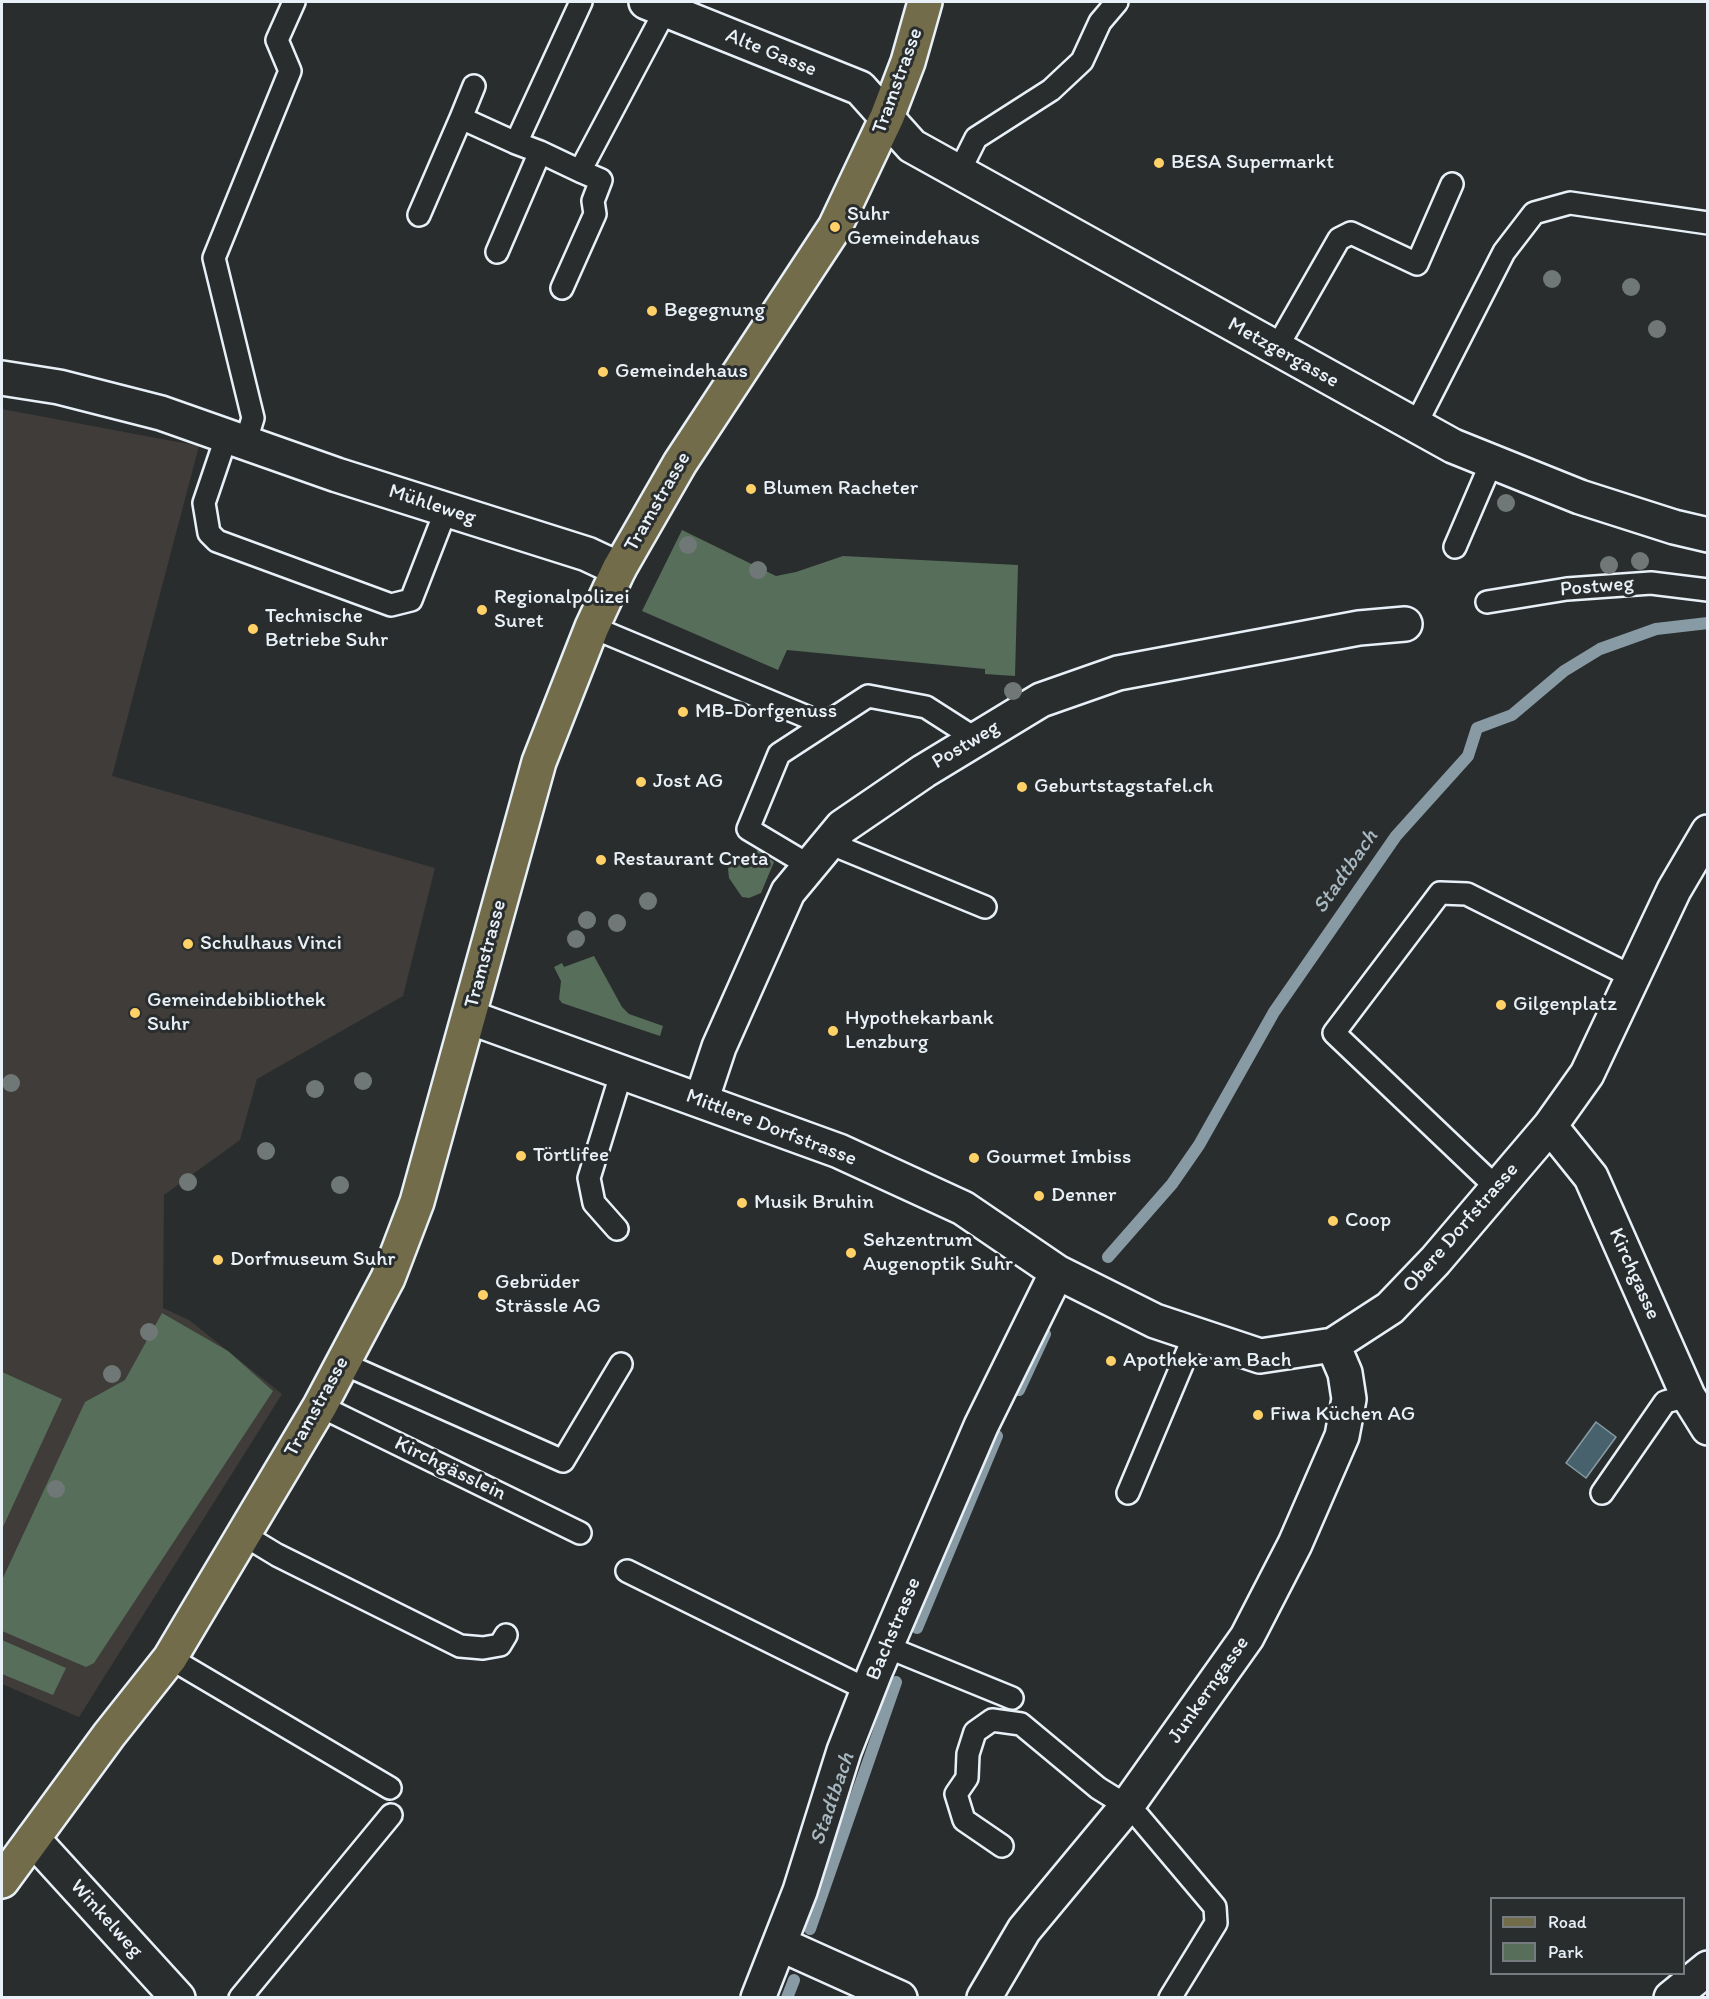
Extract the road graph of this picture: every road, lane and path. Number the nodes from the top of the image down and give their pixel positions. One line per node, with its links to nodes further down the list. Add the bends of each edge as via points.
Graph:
1 (294, 2): 21 (lane, via 277,40 290,71 214,258 253,418)
2 (581, 2): 9 (lane)
3 (925, 2): 7 (main road, Tramstrasse)
4 (1117, 2): 12 (lane, via 1100,22 1082,61 1051,90 976,138)
5 (656, 6): 7 (street, Alte Gasse, via 860,88); 11 (lane)
6 (474, 86): 8 (lane)
7 (887, 117): 12 (street, Metzgergasse, via 912,146); 26 (main road, Tramstrasse, via 835,227 702,427)
8 (461, 118): 9 (lane); 14 (lane)
9 (516, 143): 10 (lane)
10 (540, 152): 11 (lane); 16 (lane)
11 (580, 171): 17 (lane, via 601,180 593,201 595,214)
12 (959, 172): 18 (street, Metzgergasse)
13 (1452, 184): 18 (lane, via 1417,264 1351,233 1339,239)
14 (419, 215)
15 (1707, 223): 20 (lane, via 1570,203 1534,213 1504,252)
16 (497, 252)
17 (562, 288)
18 (1276, 349): 20 (street, Metzgergasse)
19 (2, 378): 21 (street, Mühleweg, via 59,387 161,413)
20 (1415, 426): 22 (street, Metzgergasse)
21 (236, 438): 23 (street, Mühleweg); 23 (lane, via 204,503 209,533 217,541 391,605 411,600)
22 (1492, 461): 24 (street, Metzgergasse, via 1580,497); 25 (lane)
23 (446, 510): 26 (street, Mühleweg, via 586,554)
24 (1707, 535)
25 (1455, 547)
26 (619, 569): 30 (main road, Tramstrasse)
27 (1707, 590): 28 (lane, Postweg, via 1651,583 1567,588)
28 (1487, 602)
29 (1405, 624): 32 (street, Postweg, via 1359,628 1118,673 1041,700)
30 (592, 627): 31 (lane); 37 (main road, Tramstrasse, via 539,762)
31 (824, 724): 32 (lane, via 868,696 926,706); 34 (lane, via 779,754 748,829)
32 (976, 739): 34 (street, Postweg, via 842,827)
33 (1707, 832): 36 (street, Obere Dorfstrasse, via 1674,890)
34 (819, 855): 35 (lane); 39 (street, Postweg, via 788,892 719,1047)
35 (985, 907)
36 (1633, 977): 40 (street, Obere Dorfstrasse, via 1587,1074); 41 (lane, via 1467,894 1440,893 1334,1033)
37 (469, 1017): 38 (street, Mittlere Dorfstrasse); 46 (main road, Tramstrasse, via 417,1202 388,1278)
38 (622, 1071): 39 (street, Mittlere Dorfstrasse); 42 (lane, via 589,1178 594,1203)
39 (701, 1101): 43 (street, Mittlere Dorfstrasse, via 838,1151 963,1208)
40 (1550, 1126): 41 (street, Obere Dorfstrasse); 48 (street, Kirchgasse, via 1591,1177)
41 (1497, 1188): 45 (street, Obere Dorfstrasse, via 1390,1308)
42 (617, 1229)
43 (1057, 1272): 44 (street, Obere Dorfstrasse, via 1155,1321); 57 (street, Bachstrasse, via 981,1426)
44 (1195, 1334): 45 (street, Obere Dorfstrasse, via 1260,1356); 51 (lane)
45 (1333, 1345): 62 (street, Junkerngasse, via 1345,1373 1349,1399 1342,1436 1314,1503 1247,1637)
46 (342, 1363): 47 (lane, via 563,1461); 49 (main road, Tramstrasse)
47 (621, 1364)
48 (1688, 1396): 50 (street, Kirchgasse); 52 (lane, via 1665,1402)
49 (320, 1406): 53 (lane, Kirchgässlein); 54 (main road, Tramstrasse)
50 (1707, 1428)
51 (1128, 1493)
52 (1602, 1493)
53 (580, 1533)
54 (243, 1535): 56 (lane, via 460,1646 500,1645); 58 (main road, Tramstrasse)
55 (627, 1571): 59 (lane)
56 (507, 1635)
57 (887, 1647): 59 (street, Bachstrasse); 60 (lane)
58 (170, 1658): 61 (lane); 64 (main road, Tramstrasse)
59 (868, 1690): 67 (street, Bachstrasse)
60 (1012, 1698)
61 (390, 1788)
62 (1127, 1806): 65 (lane, via 1098,1788 1021,1724 992,1720 975,1732 968,1754 967,1778 956,1794 964,1820); 73 (street, Junkerngasse, via 1024,1930); 74 (lane, via 1215,1907 1216,1923)
63 (391, 1815): 70 (lane)
64 (33, 1839): 66 (main road, Tramstrasse); 69 (street, Winkelweg)
65 (1002, 1846)
66 (2, 1881)
67 (780, 1944): 71 (street, Bachstrasse); 72 (street)
68 (1707, 1968): 75 (street)
69 (178, 1998)
70 (240, 1998)
71 (758, 1998)
72 (900, 1998)
73 (984, 1998)
74 (1170, 1998)
75 (1671, 1998)

